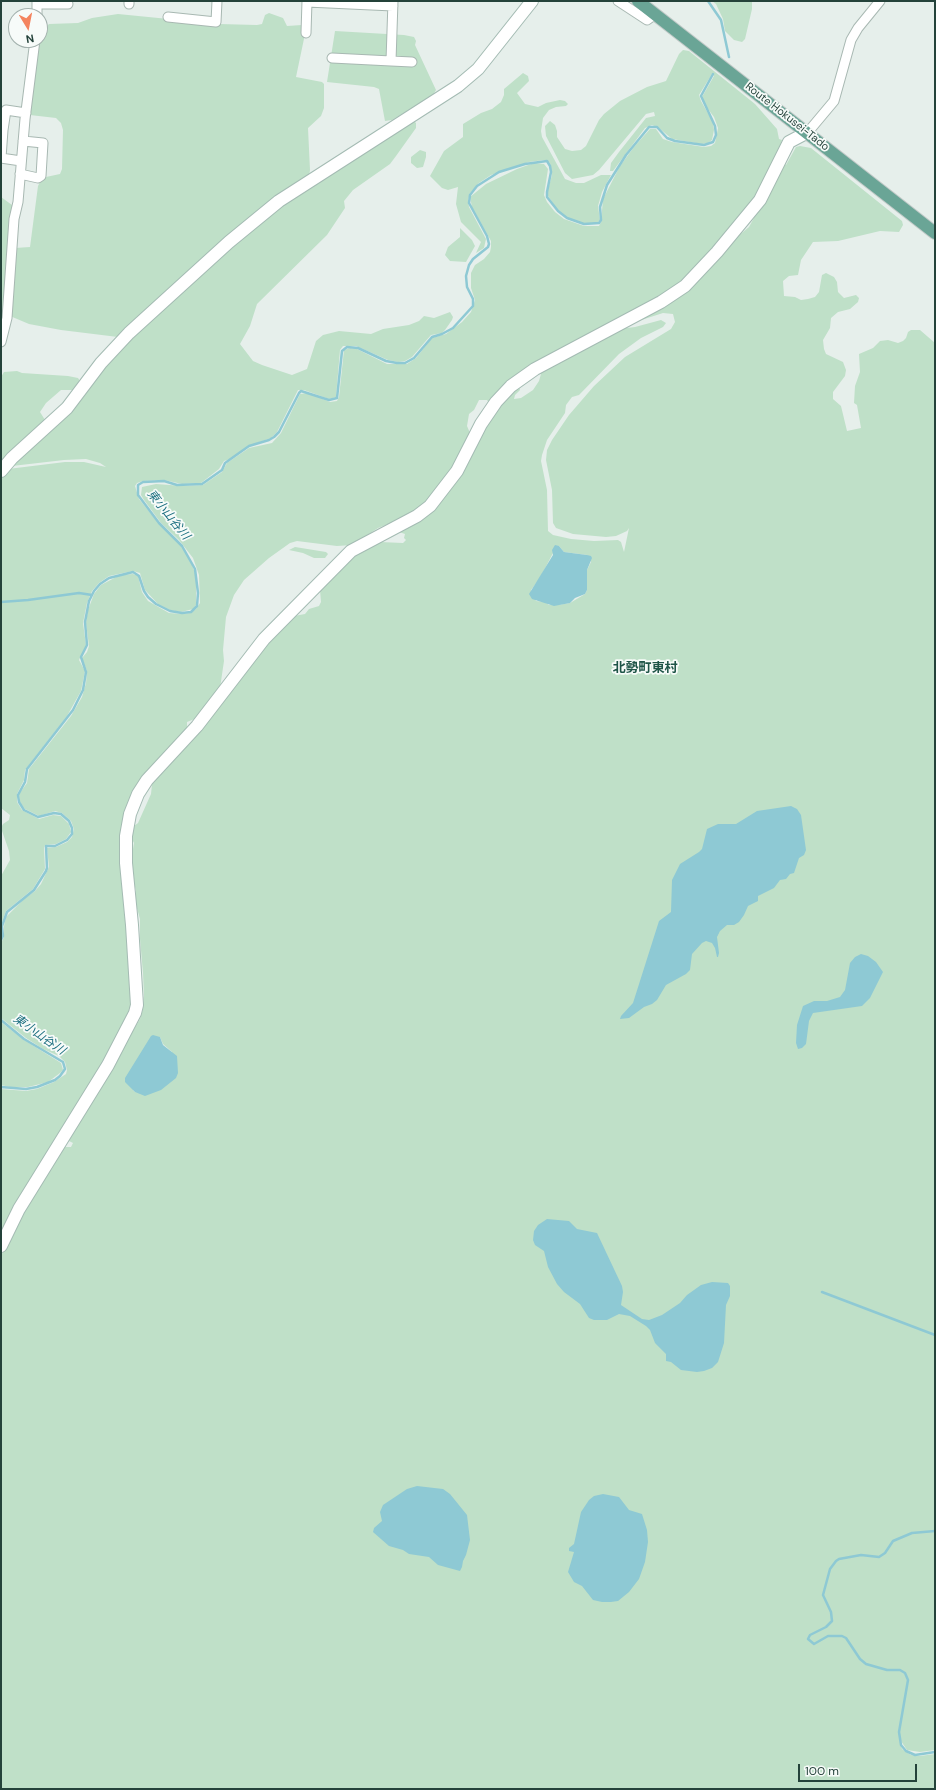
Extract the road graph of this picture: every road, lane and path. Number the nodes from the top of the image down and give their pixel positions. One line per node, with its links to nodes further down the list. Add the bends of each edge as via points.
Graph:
1 (217, 1): 11 (street, via 216,22)
2 (532, 1): 25 (street, via 478,69 458,86 279,202 229,242 129,333 101,363 67,408)
3 (618, 1): 10 (street, via 647,20)
4 (639, 1): 10 (main road, Route Hokusei-Tado)
5 (880, 1): 18 (street, via 850,40 834,101)
6 (37, 2): 9 (street)
7 (307, 2): 8 (street); 12 (street)
8 (393, 3): 15 (street)
9 (68, 4)
10 (654, 15): 18 (main road, Route Hokusei-Tado)
11 (168, 17)
12 (306, 33)
13 (34, 48): 17 (street)
14 (332, 58): 15 (street)
15 (391, 61): 16 (street)
16 (412, 62)
17 (26, 113): 19 (street); 20 (street, via 6,110 3,130 1,158)
18 (808, 132): 22 (main road, Route Hokusei-Tado); 26 (street, via 789,142 760,200 722,247 685,286 661,302 535,368 511,386 481,424 457,471 430,506 417,516 351,551 264,639 197,726 147,780 130,814 126,836 137,1004 135,1013 108,1065 19,1209)
19 (23, 141): 20 (street); 21 (street, via 43,143 41,176 38,178)
20 (21, 161): 21 (street)
21 (20, 174): 23 (street)
22 (935, 233)
23 (4, 318): 24 (street)
24 (1, 342)
25 (1, 471)
26 (1, 1246)

